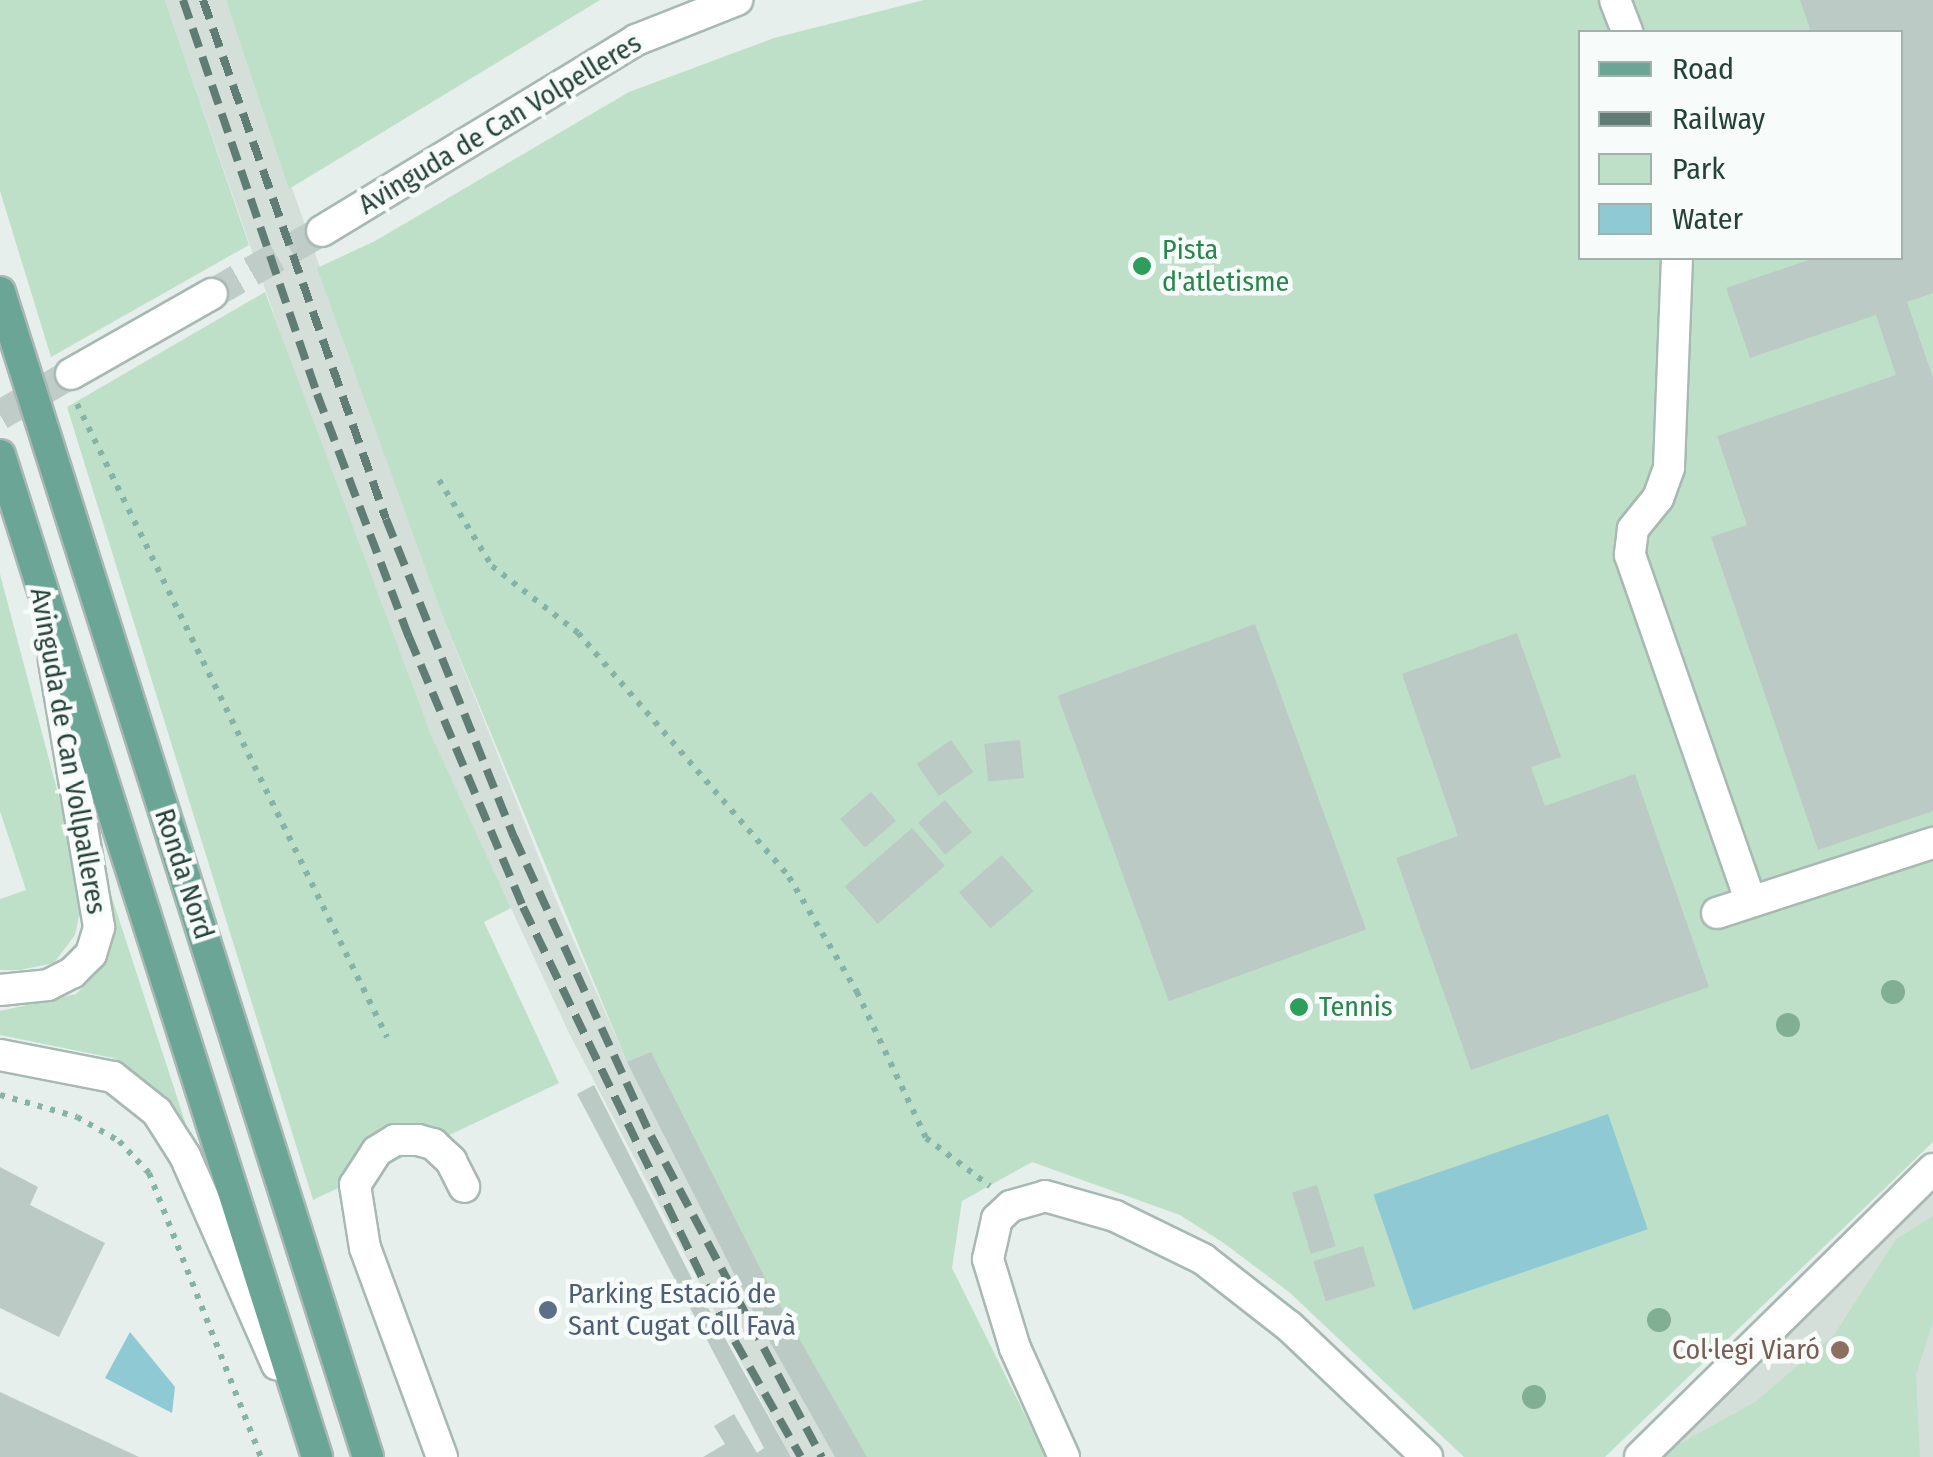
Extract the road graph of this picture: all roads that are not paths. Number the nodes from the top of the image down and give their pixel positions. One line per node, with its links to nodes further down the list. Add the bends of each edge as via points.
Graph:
1 (737, 0): 4 (street, Avinguda de Can Volpelleres, via 636,40)
2 (1615, 0): 3 (street)
3 (1626, 30)
4 (322, 231)
5 (1678, 260): 12 (street, via 1669,468 1658,498 1632,529 1630,555)
6 (0, 292): 19 (main road, Ronda Nord)
7 (212, 294): 8 (street)
8 (70, 374)
9 (0, 455): 10 (main road, Ronda Nord)
10 (35, 565): 14 (street, Avinguda de Can Vollpalleres, via 99,926 91,954 72,973 48,984); 18 (main road, Ronda Nord)
11 (1933, 843): 12 (street)
12 (1750, 902): 13 (street)
13 (1717, 913)
14 (0, 990)
15 (0, 1055): 18 (street, Ronda Nord, via 113,1077 157,1112 185,1156)
16 (1933, 1169): 23 (street)
17 (464, 1187): 20 (street, via 451,1161 434,1144 418,1140 395,1140 377,1151 355,1185 365,1248)
18 (316, 1453)
19 (368, 1457)
20 (442, 1457)
21 (1064, 1457): 22 (street, via 992,1285 990,1238 1011,1206 1044,1196 1115,1216 1203,1259 1290,1327)
22 (1427, 1457)
23 (1640, 1457)

